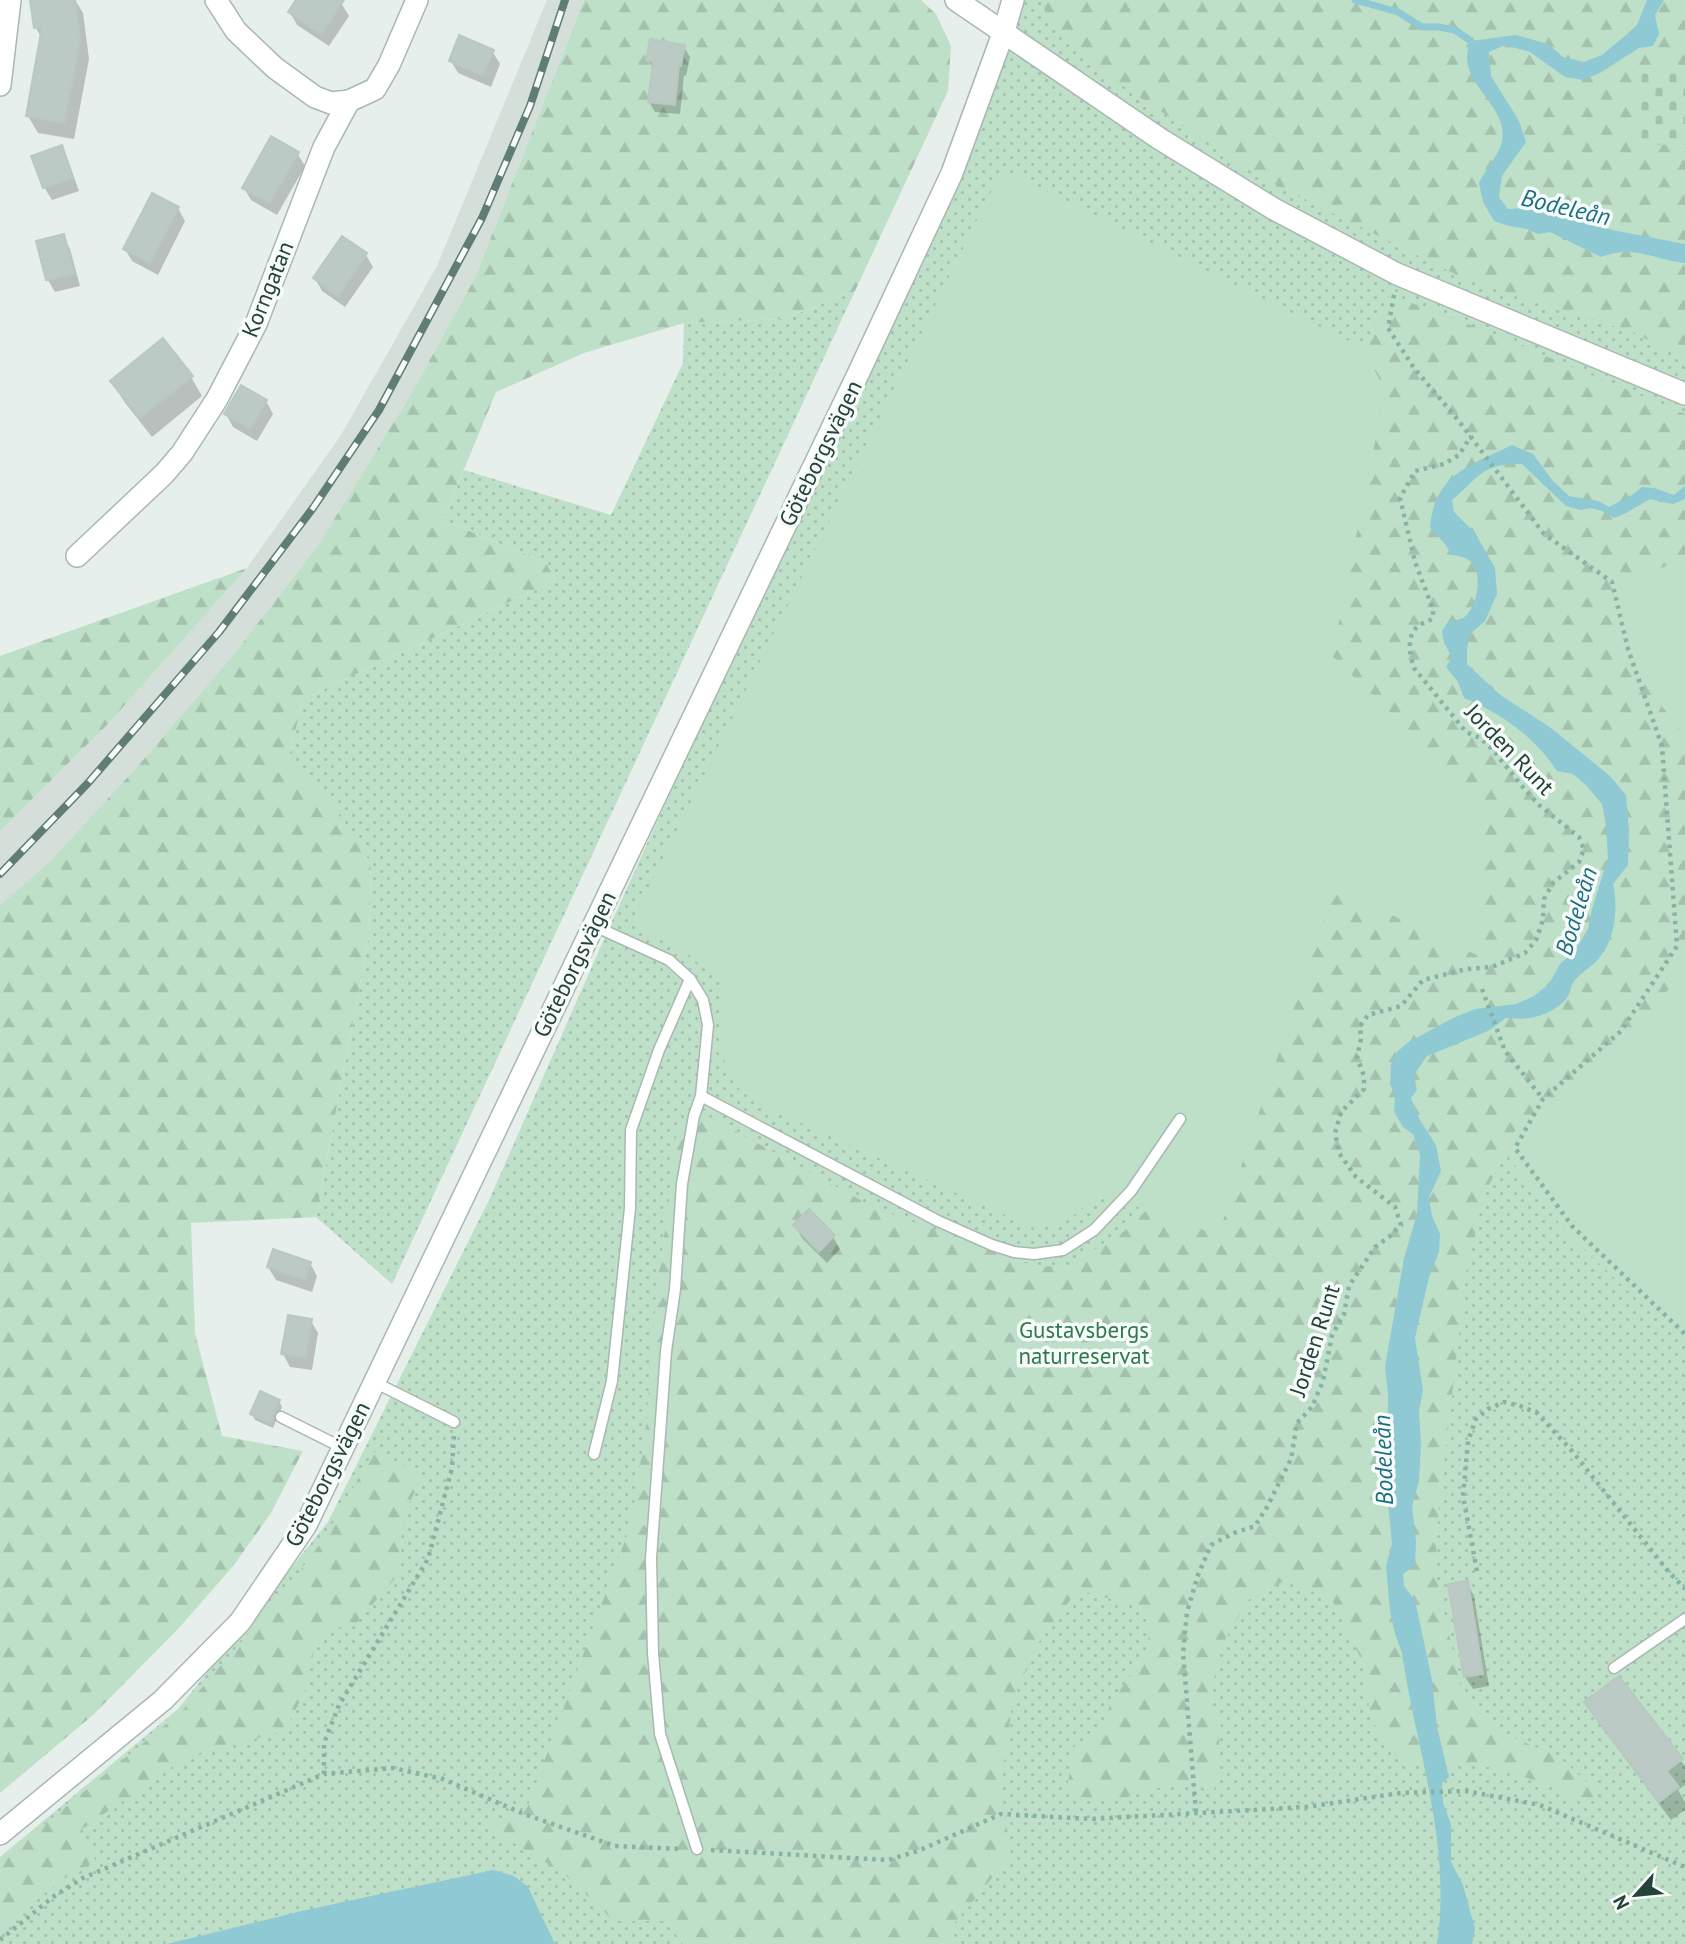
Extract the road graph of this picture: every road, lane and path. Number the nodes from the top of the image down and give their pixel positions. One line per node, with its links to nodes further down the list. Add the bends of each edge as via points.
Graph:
1 (10, 0): 7 (street)
2 (216, 0): 8 (street, via 236,31 275,68 315,97 331,103)
3 (416, 0): 8 (street, via 375,89)
4 (956, 0): 6 (street)
5 (1013, 0): 6 (street, Göteborgsvägen)
6 (1004, 31): 9 (street, via 1205,167); 13 (street, Göteborgsvägen, via 952,173)
7 (0, 85)
8 (349, 101): 12 (street, Korngatan, via 324,147 256,324 217,399 164,474)
9 (1397, 274): 10 (street); 11 (path, via 1388,328 1414,368)
10 (1685, 394)
11 (1471, 436): 17 (path, via 1544,534 1612,582 1628,649 1662,746 1677,946 1621,1031); 31 (path, Jorden Runt, via 1459,455 1415,471 1400,498 1415,562 1433,609 1433,618 1411,636 1410,656 1466,732 1493,750 1539,805 1579,837 1584,849 1578,862 1553,883 1536,940 1525,953 1492,967 1423,980 1401,1006 1368,1015 1360,1026 1357,1057 1364,1089 1341,1112 1335,1133 1339,1153 1356,1177 1395,1207 1401,1224 1374,1247 1349,1286 1323,1381 1312,1407 1297,1423 1291,1459 1267,1507 1255,1526 1212,1545 1198,1575 1187,1612 1183,1653)
12 (78, 556)
13 (592, 925): 14 (lane, via 668,960); 20 (street, Göteborgsvägen)
14 (690, 979): 16 (lane, via 703,1000 708,1024); 24 (lane, via 631,1130 630,1208 612,1381)
15 (1482, 989): 17 (path, via 1505,1051)
16 (701, 1096): 18 (lane, via 938,1222 992,1245 1034,1255 1063,1250 1094,1230 1131,1191); 33 (lane, via 682,1184 651,1558 660,1734)
17 (1543, 1099): 19 (path, via 1515,1148 1573,1226)
18 (1180, 1119)
19 (1685, 1334)
20 (374, 1382): 22 (lane); 23 (street, Göteborgsvägen)
21 (281, 1418): 23 (lane)
22 (454, 1422): 29 (path, via 452,1468 428,1559 339,1705 324,1743)
23 (343, 1448): 32 (street, Göteborgsvägen, via 306,1525 240,1622 163,1700)
24 (594, 1454)
25 (1478, 1571): 26 (path, via 1463,1496 1468,1441 1476,1419 1504,1402 1537,1413)
26 (1685, 1589)
27 (1685, 1619): 28 (lane)
28 (1614, 1668)
29 (324, 1774)
30 (1401, 1793): 34 (path, via 1466,1791 1540,1805)
31 (1196, 1812)
32 (0, 1834)
33 (697, 1849)
34 (1685, 1867)
35 (6, 1934): 36 (path)
36 (0, 1937)

